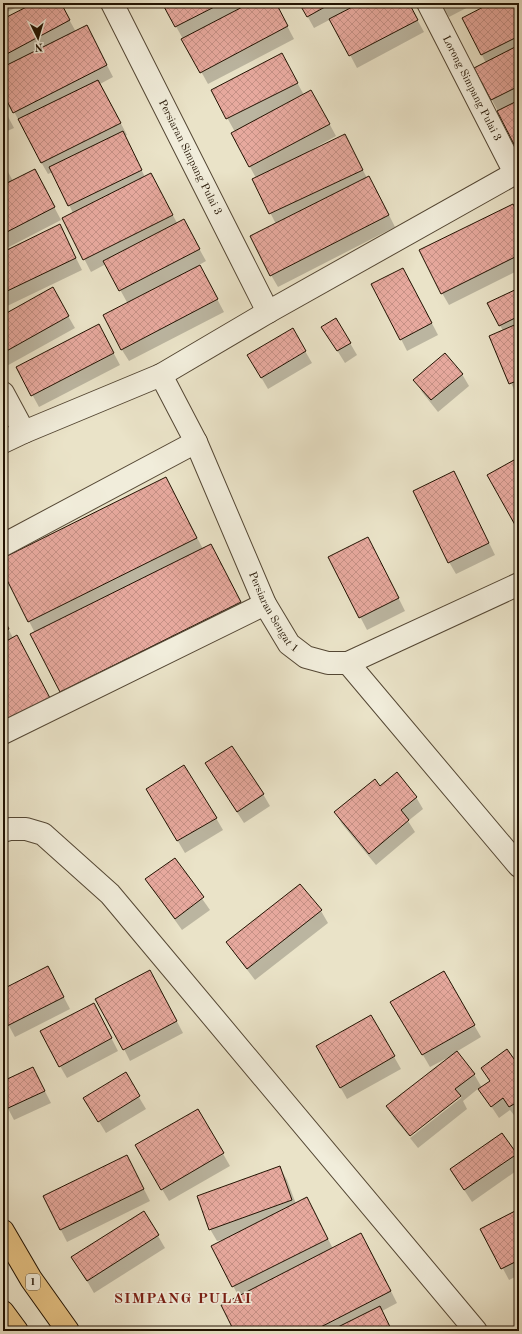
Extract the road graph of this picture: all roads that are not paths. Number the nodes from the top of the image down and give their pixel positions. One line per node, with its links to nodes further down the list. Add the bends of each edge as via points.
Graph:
1 (112, 3): 4 (street, Persiaran Simpang Pulai 3)
2 (428, 3): 3 (street, Lorong Simpang Pulai 3)
3 (517, 172): 4 (street)
4 (268, 312): 5 (street)
5 (161, 374): 7 (street); 9 (street, Persiaran Sengat 1)
6 (3, 393): 7 (street)
7 (24, 432): 8 (street)
8 (3, 442)
9 (196, 442): 10 (street); 12 (street, Persiaran Sengat 1)
10 (3, 545)
11 (519, 584): 13 (street, Persiaran Sengat 1)
12 (265, 604): 13 (street, Persiaran Sengat 1, via 289,644 306,657); 14 (street)
13 (348, 663): 16 (street)
14 (3, 733)
15 (3, 831): 21 (street, via 26,829 43,834 110,894)
16 (519, 866)
17 (3, 1231): 20 (highway, 1, via 31,1279)
18 (3, 1312): 19 (highway)
19 (17, 1331)
20 (68, 1331)
21 (476, 1331)

